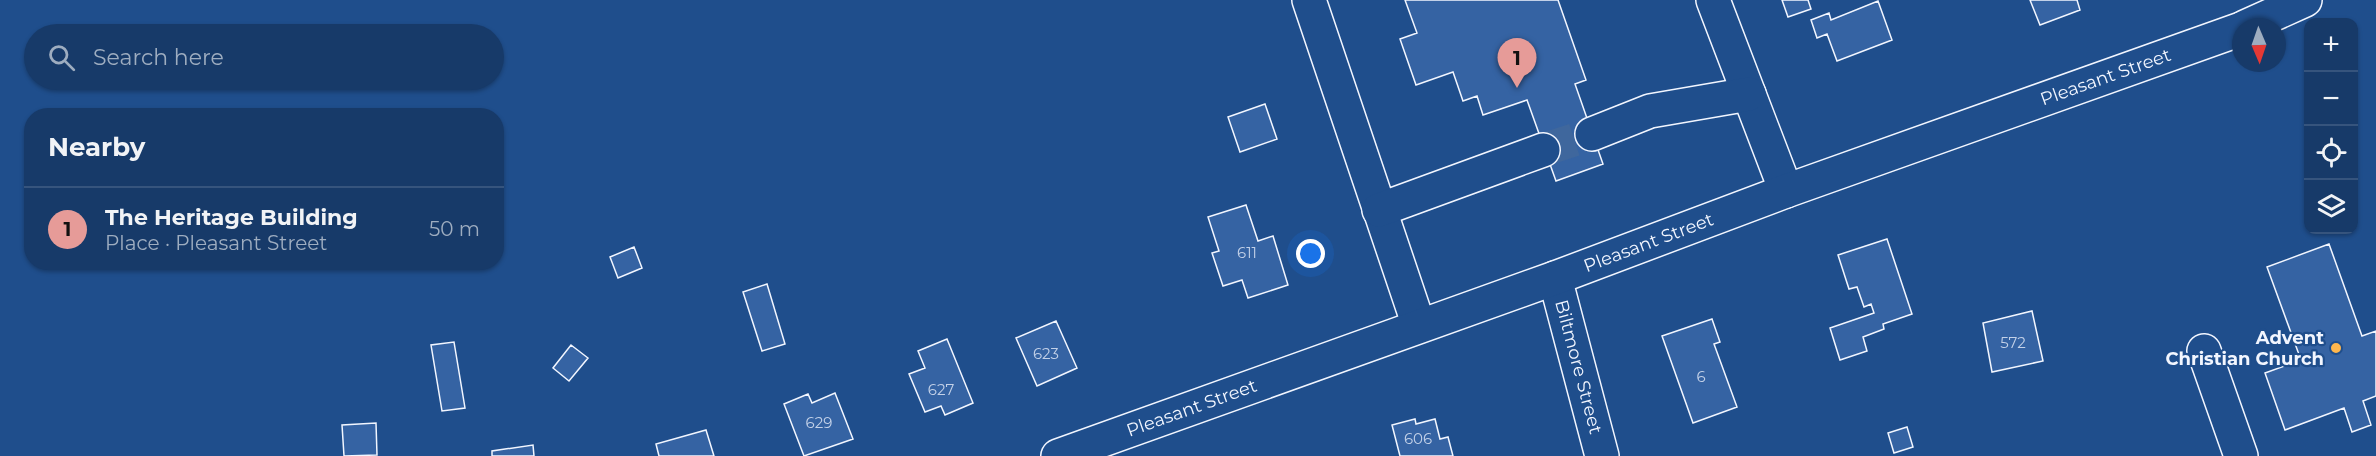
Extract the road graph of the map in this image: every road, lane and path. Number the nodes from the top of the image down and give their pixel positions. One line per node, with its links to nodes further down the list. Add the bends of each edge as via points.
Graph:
1 (1309, 0): 10 (main road)
2 (1713, 0): 6 (main road)
3 (2305, 0): 4 (main road, Pleasant Street)
4 (2265, 18)
5 (2232, 32): 9 (main road, Pleasant Street)
6 (1749, 94): 7 (main road, via 1650,111); 9 (main road)
7 (1592, 134)
8 (1544, 150): 10 (main road)
9 (1786, 191): 11 (main road, Pleasant Street)
10 (1379, 210): 12 (main road)
11 (1555, 278): 12 (main road, Pleasant Street); 15 (main road, Biltmore Street)
12 (1419, 326): 14 (main road, Pleasant Street)
13 (2204, 351): 16 (main road)
14 (1058, 456)
15 (1602, 456)
16 (2241, 456)

